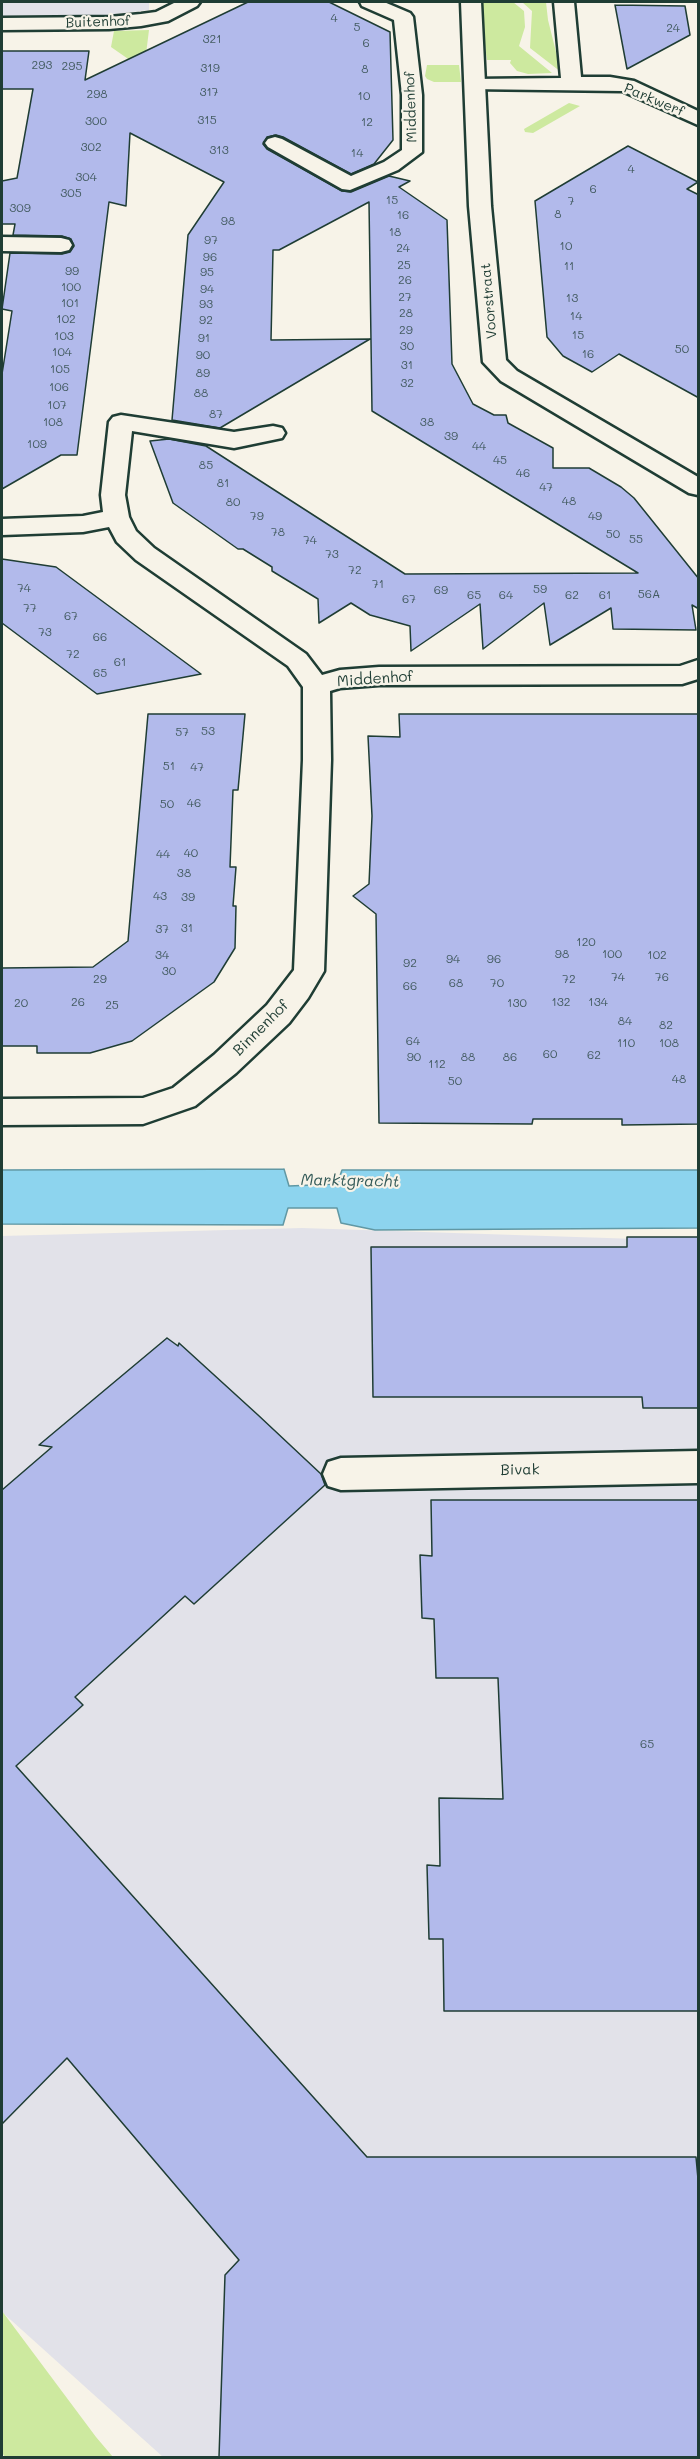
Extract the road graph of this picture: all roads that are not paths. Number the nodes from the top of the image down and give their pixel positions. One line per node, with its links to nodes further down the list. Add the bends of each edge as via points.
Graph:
1 (190, 2): 5 (street, Buitenhof, via 141,21)
2 (369, 2): 9 (street, Middenhof, via 403,17 412,95 412,152 398,163 350,184)
3 (471, 2): 7 (street, Voorstraat)
4 (564, 2): 6 (street)
5 (2, 24)
6 (572, 84): 7 (street, Parkwerf); 8 (street, Parkwerf, via 627,85)
7 (475, 85): 13 (street, Voorstraat, via 480,206 495,362 509,376)
8 (699, 120)
9 (275, 143)
10 (2, 244): 11 (street)
11 (61, 245)
12 (273, 433): 14 (street, Middenhof, via 234,441 121,422 113,495)
13 (699, 488)
14 (116, 517): 15 (street, via 82,524); 17 (street, Middenhof, via 126,536 145,554 297,660)
15 (2, 527)
16 (699, 669): 17 (street, Middenhof, via 682,675 379,676 339,679)
17 (316, 686): 18 (street, Binnenhof, via 309,971 297,990 278,1014 184,1097 143,1111)
18 (2, 1112)
19 (699, 1467): 20 (street, Bivak)
20 (341, 1474)

